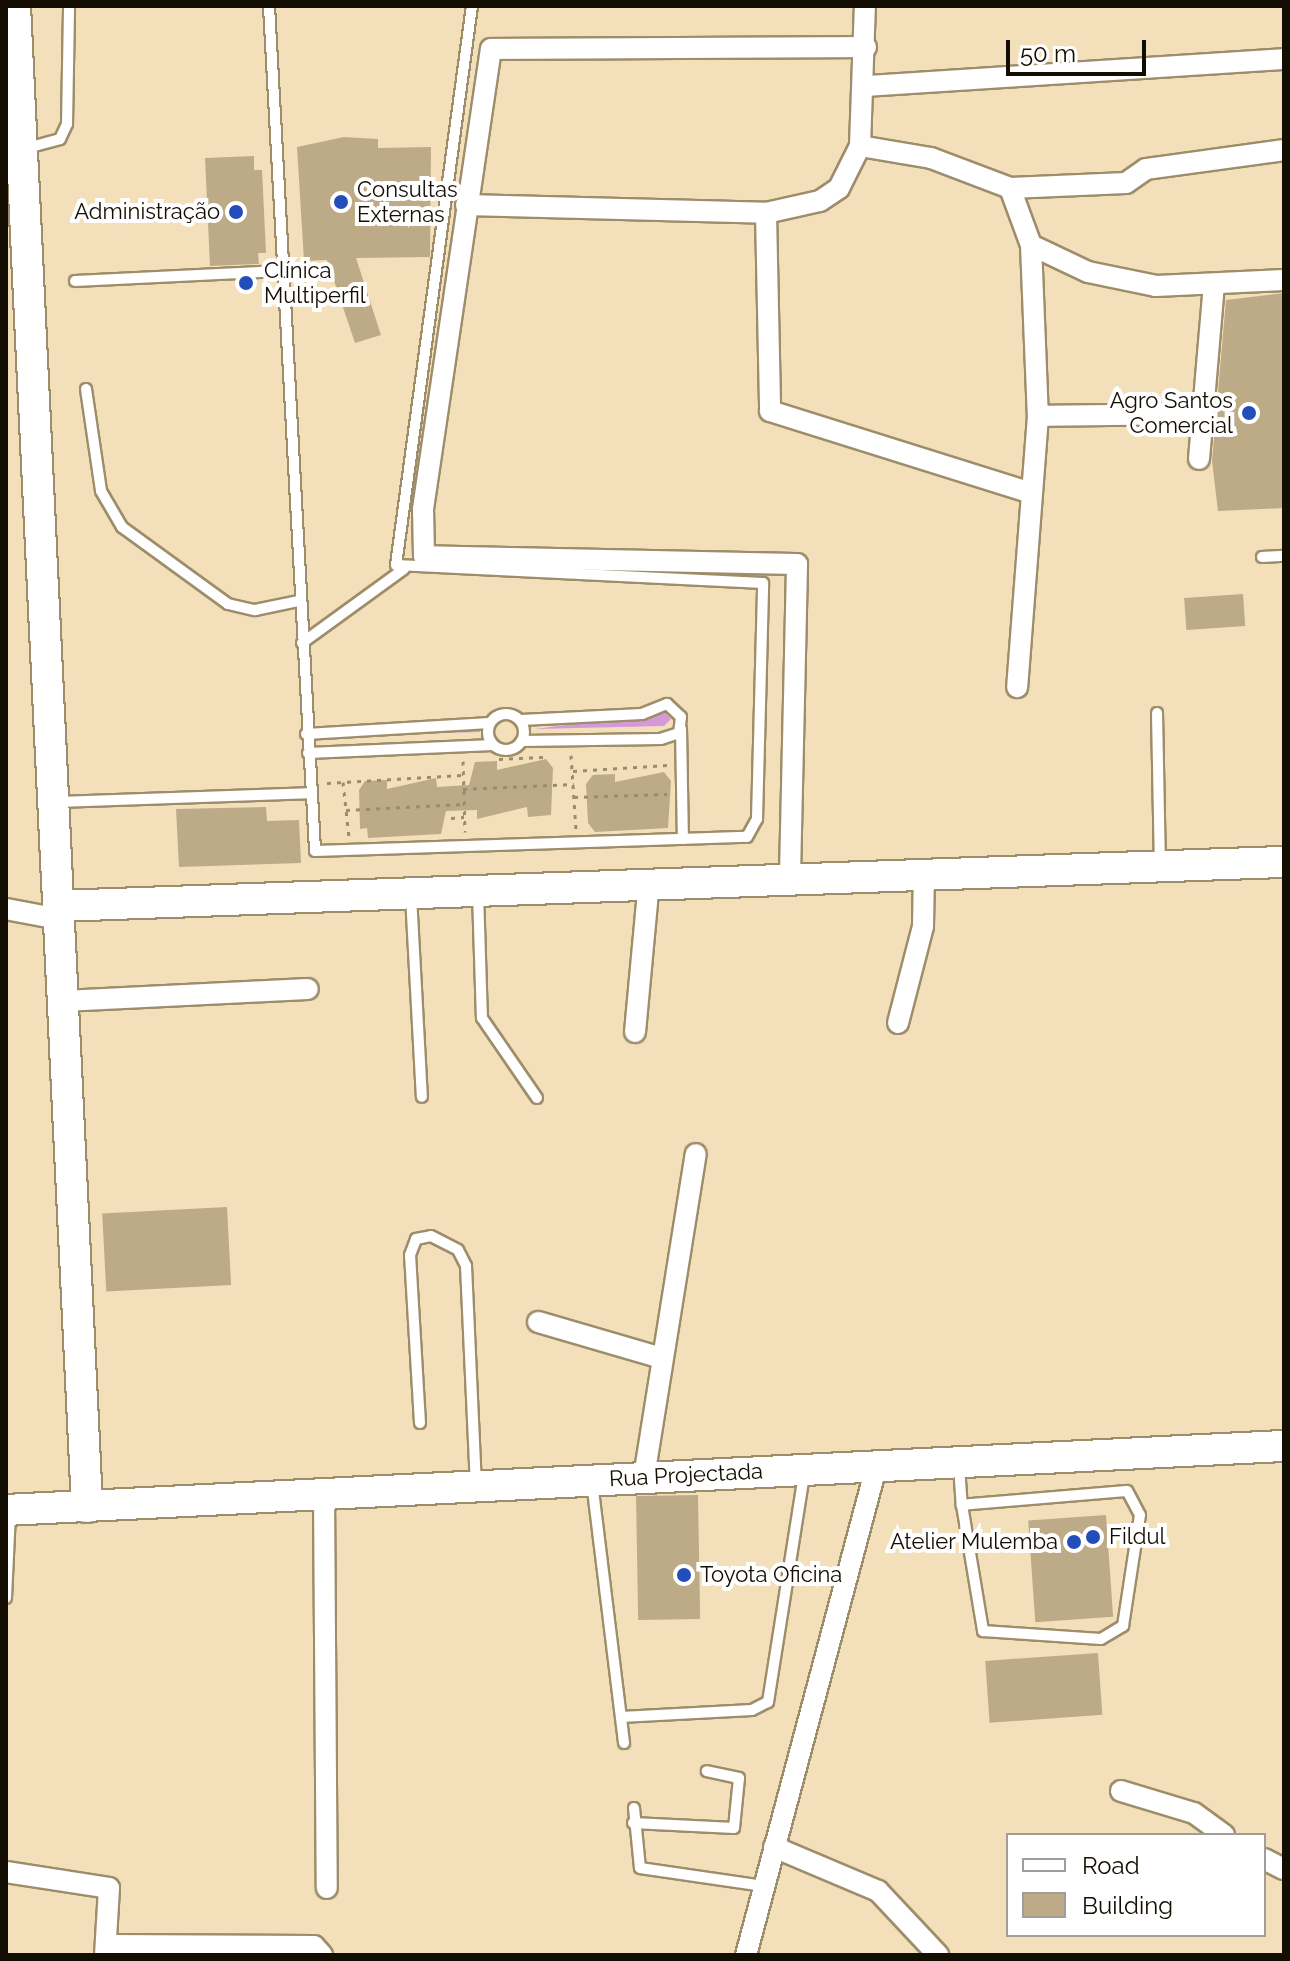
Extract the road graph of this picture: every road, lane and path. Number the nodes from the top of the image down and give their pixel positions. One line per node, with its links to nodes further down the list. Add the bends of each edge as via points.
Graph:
1 (15, 6): 10 (street)
2 (69, 6): 10 (lane, via 65,131 49,144)
3 (269, 6): 16 (lane)
4 (472, 6): 27 (lane, via 395,555)
5 (865, 6): 6 (street)
6 (866, 47): 8 (street); 13 (street, via 496,46 488,55)
7 (1284, 59): 8 (street)
8 (867, 86): 9 (street)
9 (860, 146): 12 (street, via 931,158); 14 (street, via 839,188 810,204)
10 (20, 148): 54 (street)
11 (1284, 150): 12 (street, via 1146,169 1126,183)
12 (1010, 188): 15 (street)
13 (466, 205): 14 (street); 68 (street, via 422,554 797,564)
14 (766, 213): 24 (street, via 770,411)
15 (1031, 245): 19 (street, via 1088,272 1156,286); 22 (street)
16 (281, 271): 18 (lane); 28 (lane)
17 (1284, 280): 19 (street)
18 (75, 281)
19 (1214, 285): 21 (street)
20 (86, 389): 28 (lane, via 101,491 122,527 228,604 255,610)
21 (1204, 414): 22 (street); 23 (street)
22 (1038, 416): 24 (street)
23 (1199, 459)
24 (1031, 493): 30 (street)
25 (1284, 556): 26 (lane)
26 (1262, 557)
27 (404, 569): 29 (lane); 62 (lane, via 763,583 756,832)
28 (299, 601): 29 (lane)
29 (302, 643): 35 (lane)
30 (1017, 687)
31 (1157, 713): 66 (lane)
32 (521, 720): 33 (lane, via 502,714); 34 (lane, via 642,714 667,704 679,712); 36 (lane)
33 (490, 723): 35 (lane); 37 (lane)
34 (681, 727): 36 (lane, via 661,739); 62 (lane)
35 (306, 734): 39 (lane)
36 (522, 741): 37 (lane, via 507,750)
37 (493, 748): 38 (path); 39 (lane)
38 (555, 749)
39 (308, 753): 50 (lane)
40 (675, 753): 44 (path, via 676,765)
41 (478, 760): 45 (path, via 462,761)
42 (494, 760): 44 (path, via 573,755)
43 (327, 770): 47 (path)
44 (573, 771): 48 (path)
45 (462, 775): 46 (path); 49 (path)
46 (343, 782): 47 (path); 56 (path)
47 (327, 783): 52 (path)
48 (574, 784): 49 (path); 53 (path)
49 (463, 789): 55 (path)
50 (310, 793): 54 (lane); 62 (lane, via 312,843 323,855)
51 (678, 793): 53 (path)
52 (328, 796)
53 (574, 797): 57 (path)
54 (54, 802): 73 (street)
55 (464, 804): 56 (path); 59 (path)
56 (346, 810): 64 (path)
57 (575, 811): 58 (path); 61 (path)
58 (583, 811)
59 (464, 817): 60 (path); 63 (path)
60 (451, 818)
61 (577, 837)
62 (683, 839)
63 (466, 843)
64 (350, 848)
65 (1284, 862): 66 (street)
66 (1160, 867): 67 (street)
67 (924, 870): 68 (street); 77 (street, via 923,926)
68 (790, 875): 69 (street)
69 (649, 881): 70 (street); 78 (street)
70 (478, 891): 71 (street); 80 (lane, via 482,1018)
71 (411, 894): 73 (street); 79 (lane)
72 (6, 909): 73 (street)
73 (58, 912): 74 (street); 76 (street)
74 (6, 920)
75 (308, 989): 76 (street)
76 (63, 1001): 94 (street)
77 (898, 1023)
78 (635, 1032)
79 (422, 1097)
80 (537, 1098)
81 (696, 1154): 83 (street)
82 (538, 1322): 83 (street)
83 (662, 1358): 89 (street)
84 (420, 1423): 91 (lane, via 410,1255 416,1239 431,1236 458,1250 466,1266)
85 (1284, 1446): 86 (street, Rua Projectada)
86 (958, 1460): 87 (street, Rua Projectada); 93 (lane)
87 (877, 1464): 88 (street, Rua Projectada); 104 (street)
88 (805, 1468): 89 (street, Rua Projectada); 97 (lane, via 768,1702 752,1710)
89 (644, 1477): 90 (street, Rua Projectada)
90 (592, 1480): 91 (street, Rua Projectada); 97 (lane)
91 (476, 1486): 92 (street, Rua Projectada)
92 (324, 1494): 94 (street, Rua Projectada); 109 (street)
93 (962, 1505): 93 (lane, via 983,1631 1101,1639 1123,1626 1140,1515 1127,1491)
94 (87, 1507): 95 (street, Rua Projectada)
95 (8, 1510): 96 (lane)
96 (6, 1598)
97 (621, 1717): 98 (lane)
98 (624, 1743)
99 (707, 1771): 102 (lane, via 739,1778 734,1828)
100 (1121, 1791): 103 (street, via 1194,1813)
101 (634, 1808): 102 (lane)
102 (633, 1823): 108 (lane, via 640,1868)
103 (1221, 1833)
104 (774, 1847): 108 (street); 113 (street, via 878,1891)
105 (1266, 1860): 106 (street)
106 (1284, 1869)
107 (6, 1872): 110 (street, via 109,1888)
108 (764, 1886): 112 (street)
109 (327, 1888)
110 (106, 1950): 111 (street, via 314,1946)
111 (322, 1955)
112 (746, 1955)
113 (938, 1955)

